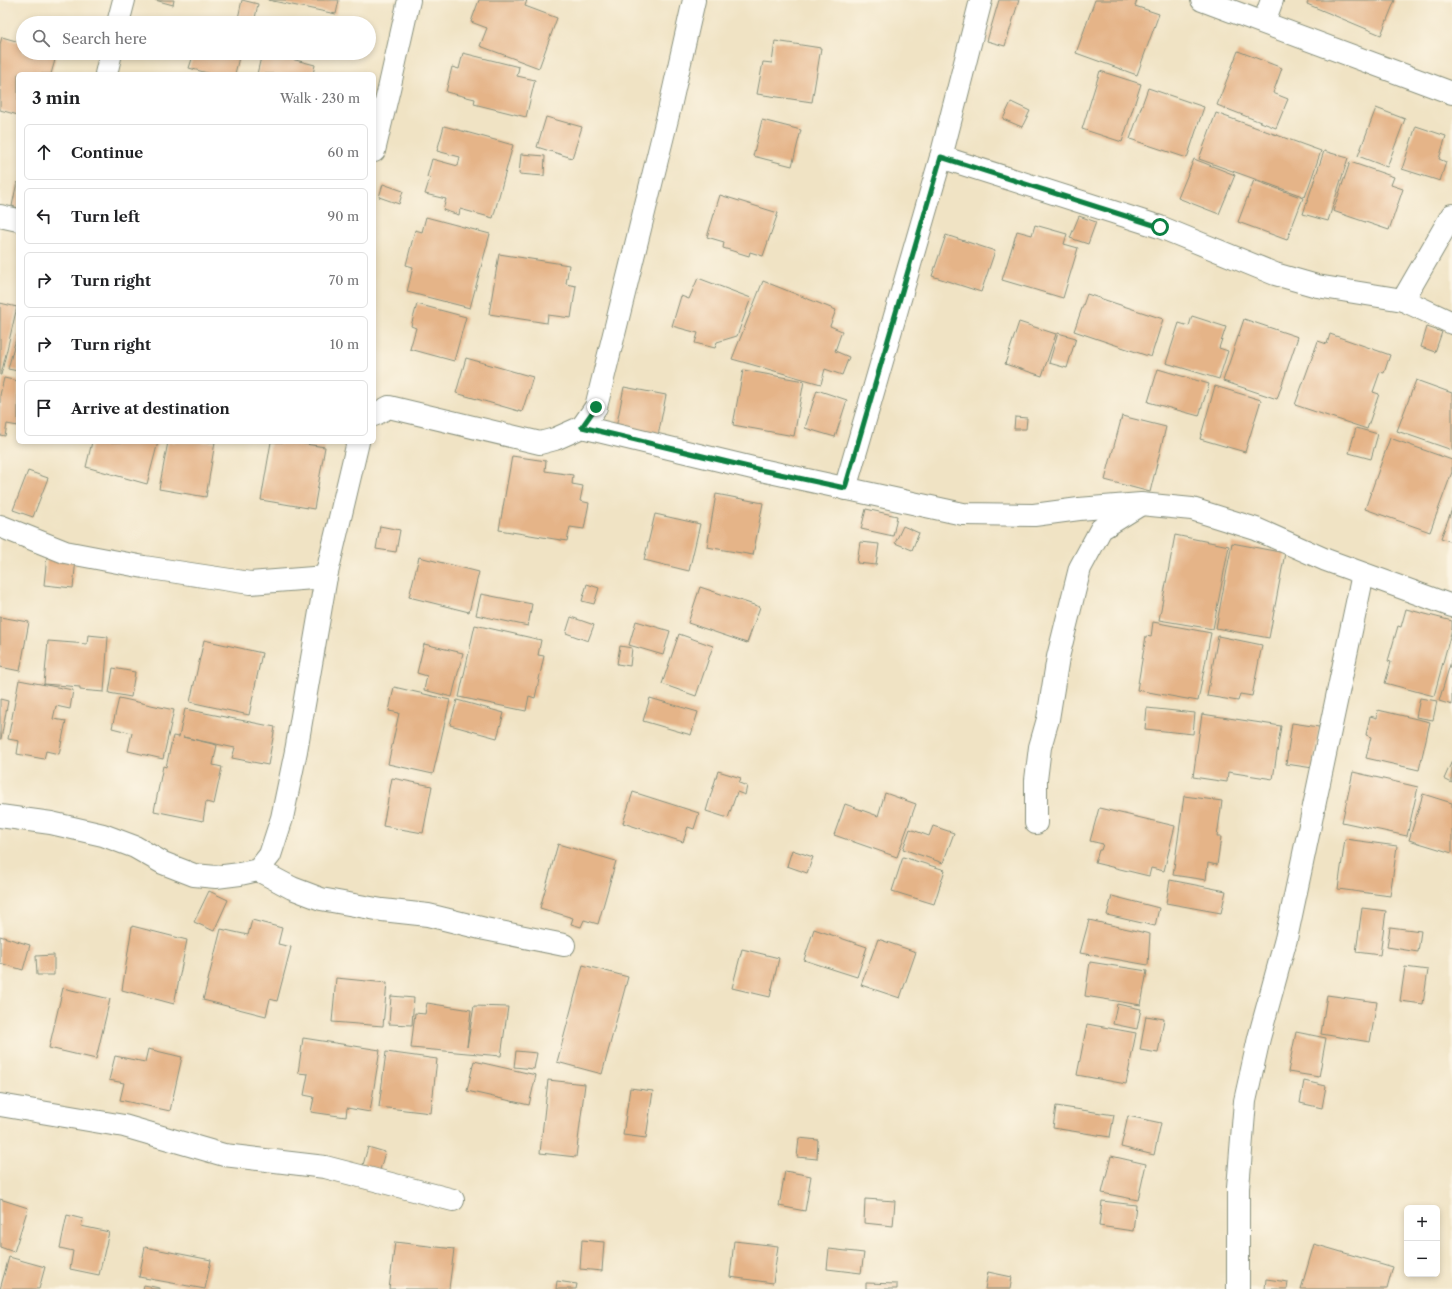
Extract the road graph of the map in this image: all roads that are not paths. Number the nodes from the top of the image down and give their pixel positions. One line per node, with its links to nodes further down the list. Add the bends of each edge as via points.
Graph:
1 (124, 0): 7 (street)
2 (409, 0): 12 (street)
3 (694, 0): 20 (street, via 596,407)
4 (981, 0): 13 (street)
5 (1202, 0): 8 (street)
6 (1272, 0): 8 (street)
7 (120, 16)
8 (1264, 22): 11 (street)
9 (109, 60): 10 (street)
10 (106, 72)
11 (1452, 93)
12 (376, 143)
13 (941, 157): 17 (street, via 1160,227 1275,274 1317,286); 22 (street)
14 (1452, 215): 17 (street)
15 (0, 216): 16 (street)
16 (16, 220)
17 (1403, 300): 18 (street)
18 (1452, 323)
19 (376, 414): 20 (street, via 390,407 540,443)
20 (582, 427): 22 (street)
21 (358, 444): 26 (street)
22 (845, 488): 23 (street, via 963,514 1034,515)
23 (1141, 504): 25 (street, via 1192,509 1256,529); 29 (street, via 1101,529 1080,568 1058,657 1048,719 1040,747 1036,780)
24 (0, 526): 26 (street, via 65,552 144,567 250,583)
25 (1364, 574): 27 (street); 34 (street, via 1286,939 1245,1101 1238,1188)
26 (326, 577): 30 (street, via 282,818 270,855)
27 (1452, 606)
28 (0, 816): 30 (street, via 51,823 103,835 194,875 216,877)
29 (1036, 823)
30 (258, 870): 31 (street, via 292,888 322,899 428,915)
31 (564, 945)
32 (0, 1105): 33 (street, via 124,1126 224,1155 325,1167)
33 (453, 1200)
34 (1238, 1289)

